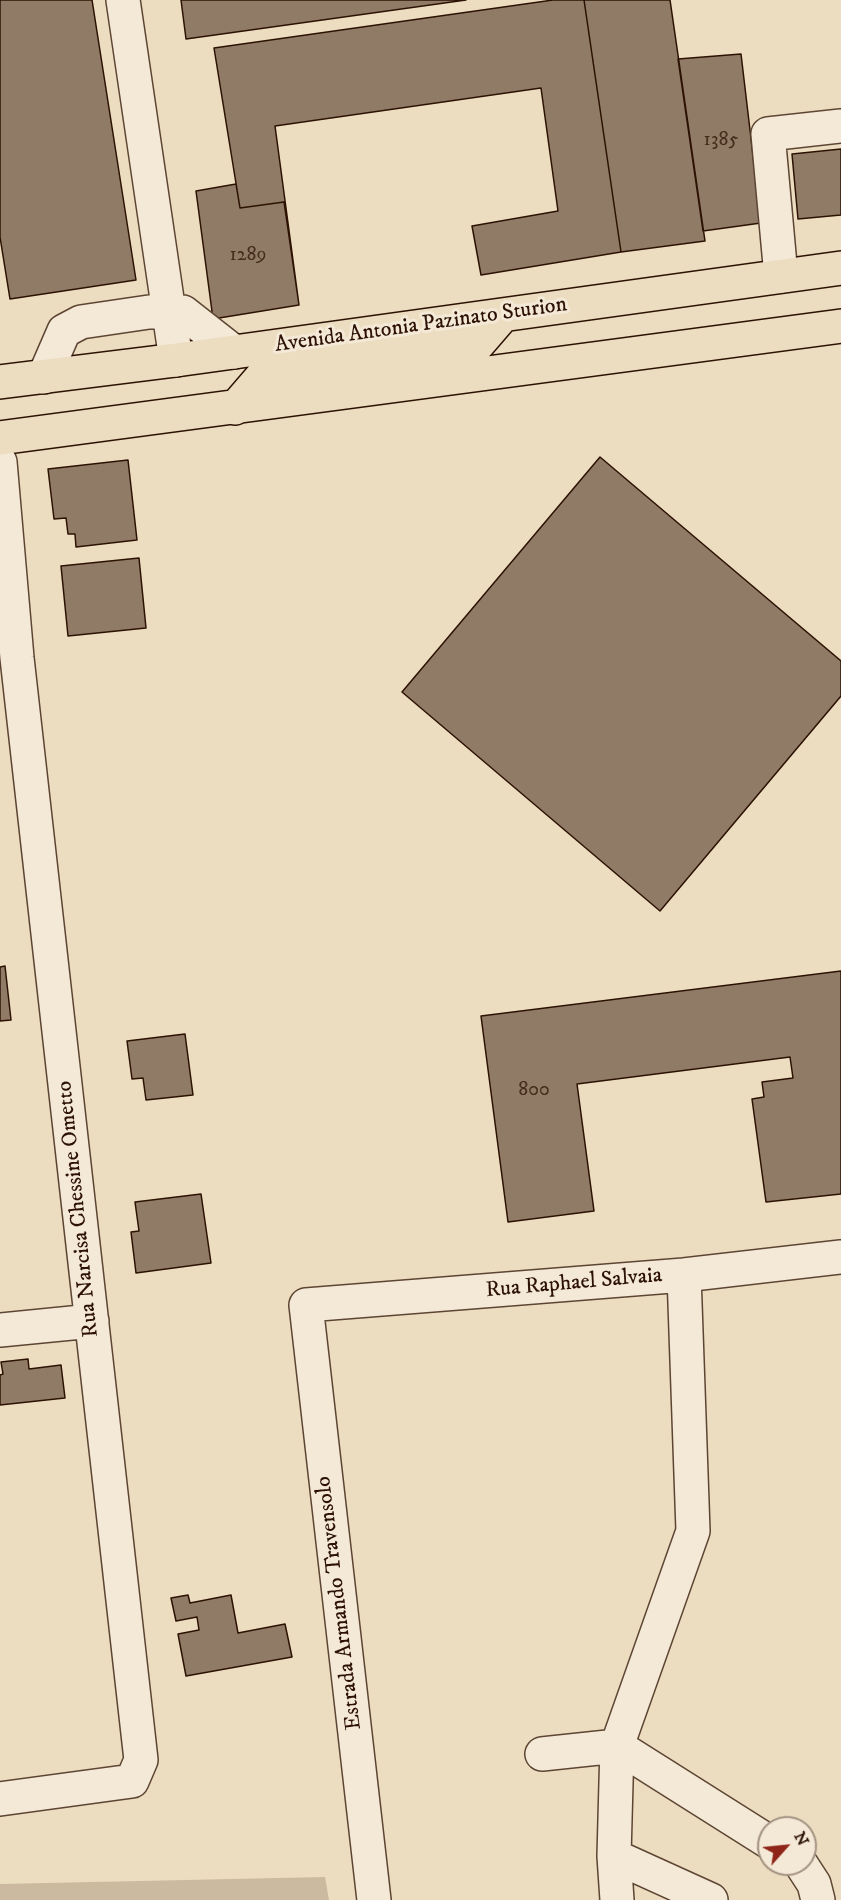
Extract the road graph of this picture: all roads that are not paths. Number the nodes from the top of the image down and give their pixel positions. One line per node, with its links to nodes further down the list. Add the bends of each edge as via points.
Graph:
1 (123, 0): 5 (street)
2 (841, 126): 4 (street, via 768,134)
3 (841, 268): 4 (main road, Avenida Antonia Pazinato Sturion)
4 (781, 276): 8 (main road, Avenida Antonia Pazinato Sturion, via 504,315)
5 (169, 312): 7 (street, via 183,312); 9 (street); 10 (street, via 81,322 64,331)
6 (841, 326): 12 (main road)
7 (234, 352): 8 (main road, Avenida Antonia Pazinato Sturion); 9 (main road, Avenida Antonia Pazinato Sturion)
8 (341, 354): 12 (street); 13 (main road, via 266,372)
9 (176, 360): 10 (main road, Avenida Antonia Pazinato Sturion)
10 (44, 376): 11 (main road, Avenida Antonia Pazinato Sturion)
11 (0, 382)
12 (372, 390): 13 (main road)
13 (235, 408): 14 (main road)
14 (0, 438)
15 (0, 462): 17 (street, Rua Narcisa Chessine Ometto)
16 (0, 629): 17 (street, Rua Narcisa Chessine Ometto)
17 (18, 658): 21 (street, Rua Narcisa Chessine Ometto)
18 (841, 1257): 19 (street, Rua Raphael Salvaia)
19 (684, 1275): 20 (street, Rua Raphael Salvaia); 23 (street, via 693,1531)
20 (306, 1305): 29 (street, Estrada Armando Travensolo)
21 (92, 1321): 22 (street); 25 (street, Rua Narcisa Chessine Ometto, via 141,1760 132,1780)
22 (0, 1330)
23 (617, 1746): 24 (street); 26 (street); 27 (street)
24 (542, 1754)
25 (0, 1799)
26 (757, 1834)
27 (614, 1856): 30 (street); 31 (street)
28 (809, 1876): 32 (street)
29 (374, 1900)
30 (617, 1900)
31 (711, 1900)
32 (818, 1900)

